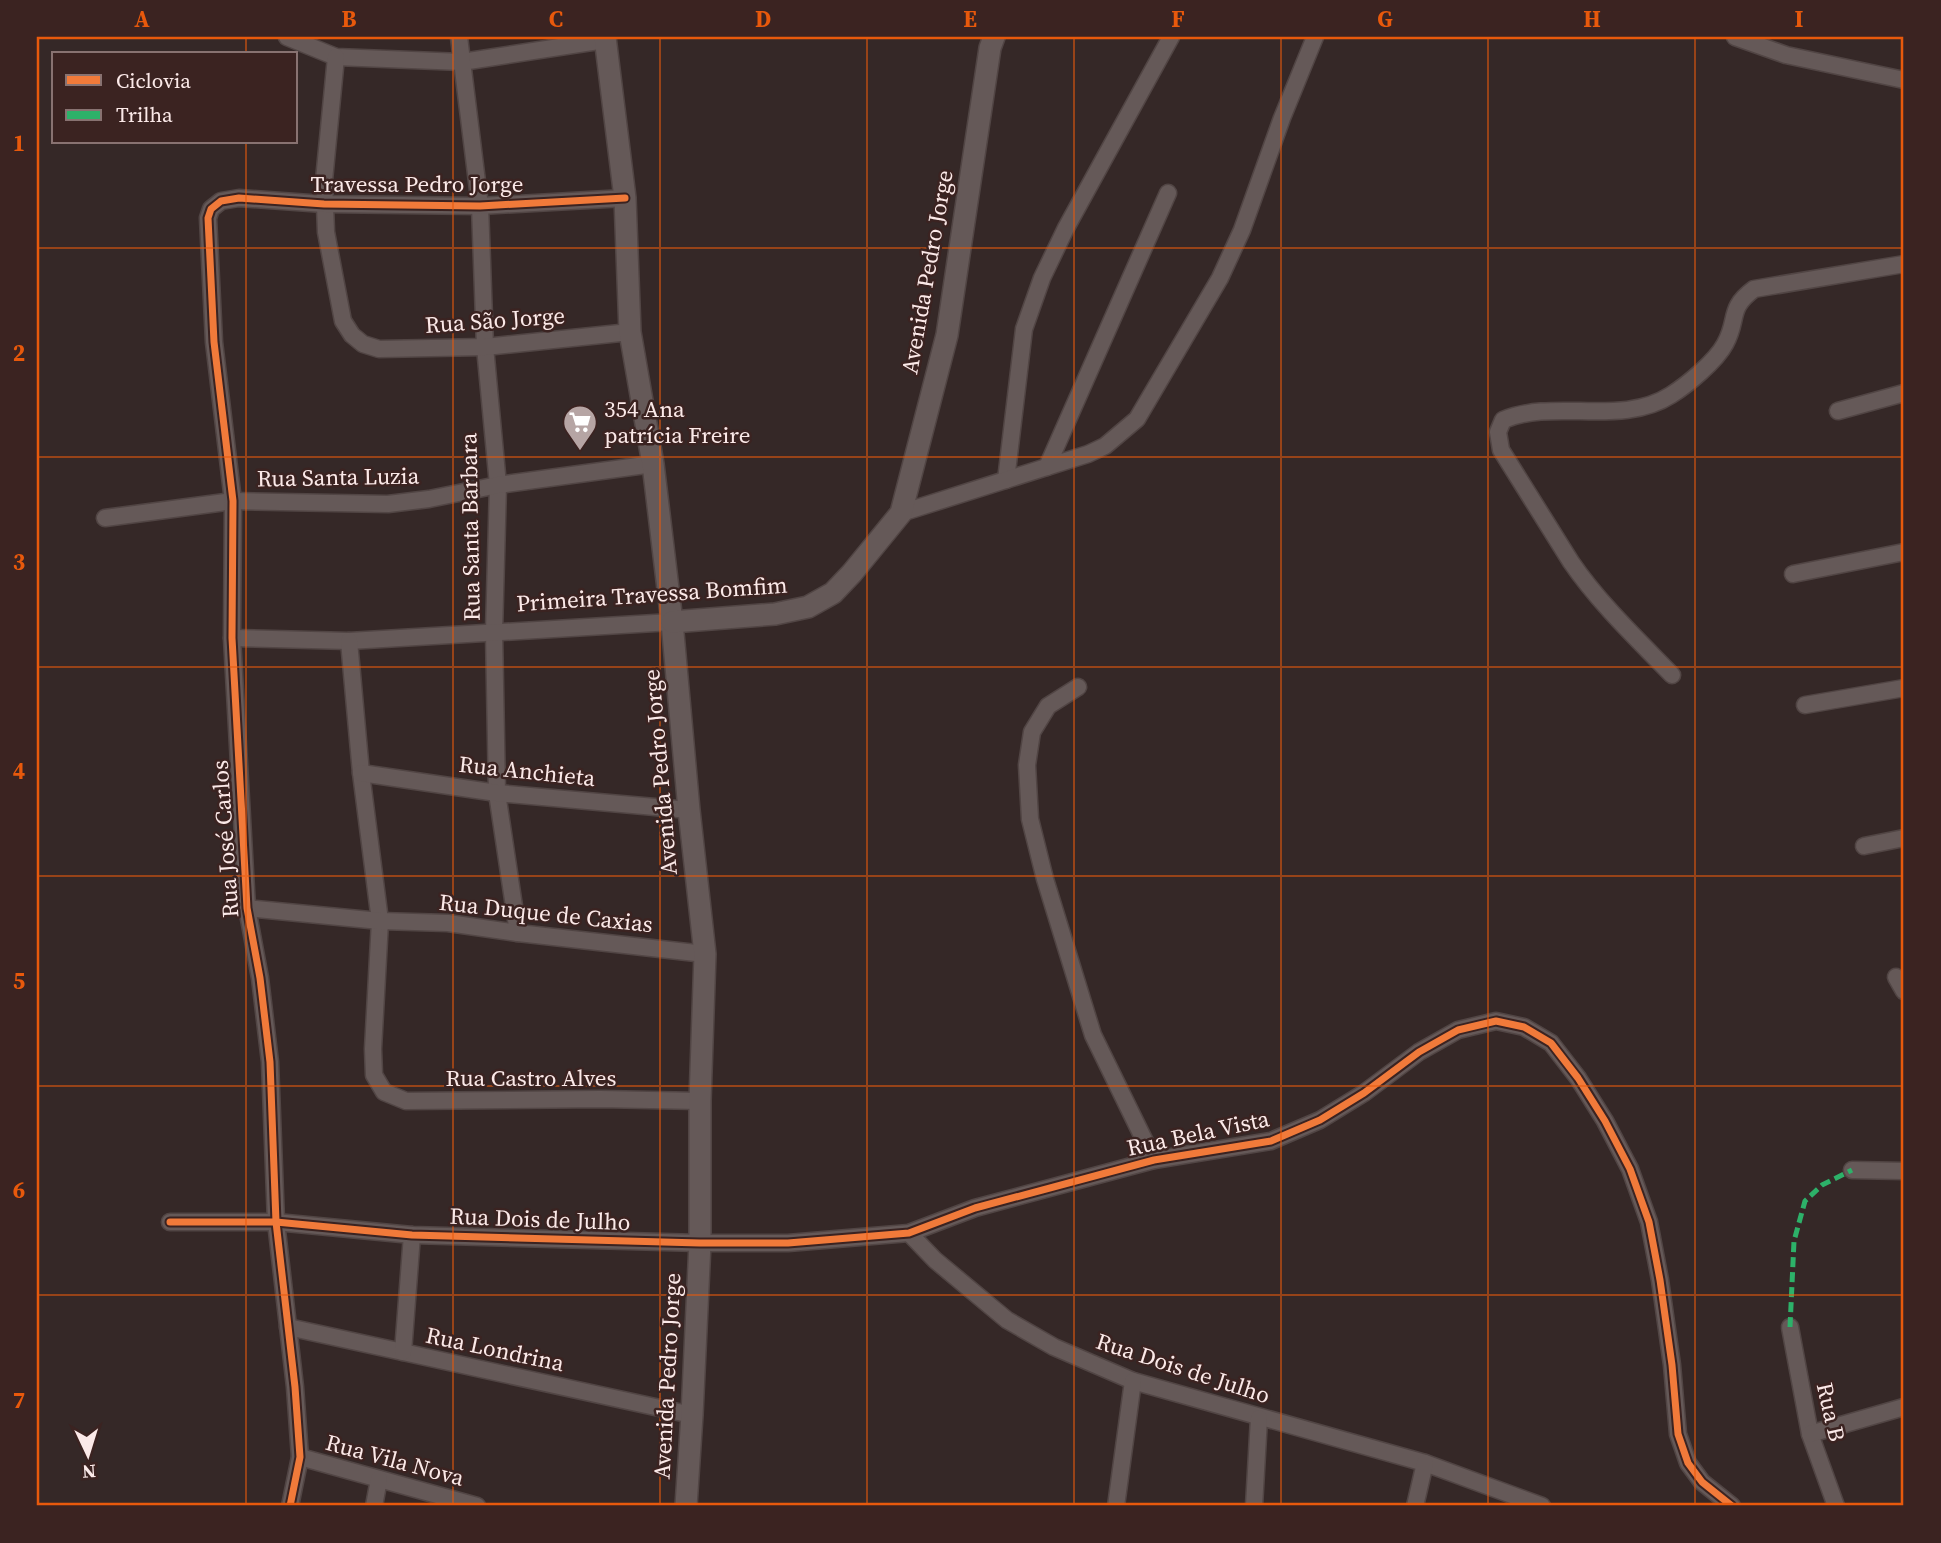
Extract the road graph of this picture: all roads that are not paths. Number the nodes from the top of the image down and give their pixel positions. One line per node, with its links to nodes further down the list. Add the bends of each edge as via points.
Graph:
1 (288, 37): 10 (street)
2 (459, 37): 11 (street, Rua Santa Barbara)
3 (994, 37): 28 (street, Avenida Pedro Jorge, via 947,335)
4 (1171, 37): 25 (street, via 1042,278 1024,329)
5 (1315, 37): 24 (street, via 1220,278 1137,419 1105,446)
6 (1735, 37): 9 (street)
7 (1777, 37): 9 (street)
8 (605, 38): 11 (street); 14 (street, Avenida Pedro Jorge)
9 (1786, 55): 12 (street)
10 (336, 57): 11 (street); 15 (street)
11 (463, 62): 16 (street, Rua Santa Barbara)
12 (1904, 80)
13 (1168, 193): 24 (street)
14 (625, 198): 16 (street, Travessa Pedro Jorge); 19 (street, Avenida Pedro Jorge)
15 (324, 204): 16 (street, Travessa Pedro Jorge); 17 (street, Travessa Pedro Jorge, via 239,198); 20 (street, Rua São Jorge, via 343,321 352,335 379,349)
16 (480, 206): 20 (street, Rua Santa Barbara)
17 (211, 209): 27 (street, Rua José Carlos, via 207,232 214,341)
18 (1904, 264): 36 (street, via 1755,289 1735,309 1725,345 1669,397 1627,410 1539,412 1503,420 1498,432 1501,450 1582,578)
19 (630, 332): 20 (street, Rua São Jorge); 23 (street, Avenida Pedro Jorge)
20 (485, 346): 26 (street, Rua Santa Barbara)
21 (1904, 393): 22 (street)
22 (1838, 411)
23 (653, 464): 26 (street, Rua Santa Luzia); 32 (street, Avenida Pedro Jorge)
24 (1046, 467): 25 (street)
25 (1006, 480): 28 (street)
26 (498, 485): 27 (street, Rua Santa Luzia, via 387,504); 33 (street, Rua Santa Barbara)
27 (233, 502): 29 (street, Rua Santa Luzia); 34 (street, Rua José Carlos)
28 (901, 513): 32 (street, Primeira Travessa Bomfim, via 833,593 808,607)
29 (105, 518)
30 (1904, 552): 31 (street)
31 (1793, 574)
32 (673, 622): 33 (street, Primeira Travessa Bomfim); 42 (street, Avenida Pedro Jorge)
33 (494, 632): 35 (street, Primeira Travessa Bomfim); 41 (street, Rua Santa Barbara)
34 (233, 638): 35 (street, Primeira Travessa Bomfim); 45 (street, Rua José Carlos)
35 (349, 641): 40 (street)
36 (1672, 675)
37 (1078, 687): 50 (street, via 1048,706 1032,732 1027,765 1030,819 1093,1035)
38 (1904, 688): 39 (street)
39 (1805, 705)
40 (360, 773): 41 (street, Rua Anchieta); 46 (street)
41 (497, 793): 42 (street, Rua Anchieta); 47 (street, Rua Santa Barbara)
42 (689, 810): 48 (street, Avenida Pedro Jorge)
43 (1904, 838): 44 (street)
44 (1864, 846)
45 (247, 908): 46 (street, Rua Duque de Caxias); 54 (street, Rua José Carlos, via 270,1062)
46 (380, 921): 47 (street, Rua Duque de Caxias, via 448,923); 49 (street, Rua Castro Alves, via 373,1049 374,1075 384,1092 406,1101)
47 (518, 933): 48 (street, Rua Duque de Caxias)
48 (705, 954): 49 (street, Avenida Pedro Jorge)
49 (700, 1101): 57 (street, Avenida Pedro Jorge)
50 (1154, 1160): 55 (street, Rua Bela Vista, via 975,1208); 77 (street, Rua Bela Vista, via 1271,1140 1320,1120 1458,1031 1496,1021 1524,1027 1551,1043 1605,1121 1630,1169 1649,1222 1658,1269 1678,1434 1688,1463 1702,1482)
51 (1852, 1170): 52 (street)
52 (1904, 1171)
53 (170, 1222): 54 (street, Rua Dois de Julho)
54 (276, 1222): 56 (street, Rua Dois de Julho); 59 (street, Rua José Carlos)
55 (909, 1233): 57 (street, Rua Dois de Julho, via 788,1243); 61 (street, Rua Dois de Julho, via 1007,1320 1054,1347)
56 (412, 1235): 57 (street, Rua Dois de Julho); 60 (street)
57 (700, 1243): 63 (street, Avenida Pedro Jorge)
58 (1790, 1327): 65 (street, Rua B)
59 (288, 1328): 60 (street, Rua Londrina); 66 (street, Rua José Carlos)
60 (403, 1352): 63 (street, Rua Londrina)
61 (1133, 1381): 64 (street, Rua Dois de Julho); 73 (street)
62 (1904, 1408): 65 (street)
63 (692, 1415): 72 (street, Avenida Pedro Jorge)
64 (1259, 1418): 67 (street, Rua Dois de Julho); 74 (street)
65 (1810, 1434): 78 (street, Rua B)
66 (300, 1457): 68 (street, Rua Vila Nova); 69 (street, Rua José Carlos)
67 (1424, 1463): 75 (street); 76 (street, Rua Dois de Julho)
68 (379, 1479): 70 (street); 71 (street, Rua Vila Nova)
69 (290, 1506)
70 (374, 1506)
71 (477, 1506)
72 (686, 1506)
73 (1116, 1506)
74 (1254, 1506)
75 (1415, 1506)
76 (1542, 1506)
77 (1732, 1506)
78 (1836, 1506)

